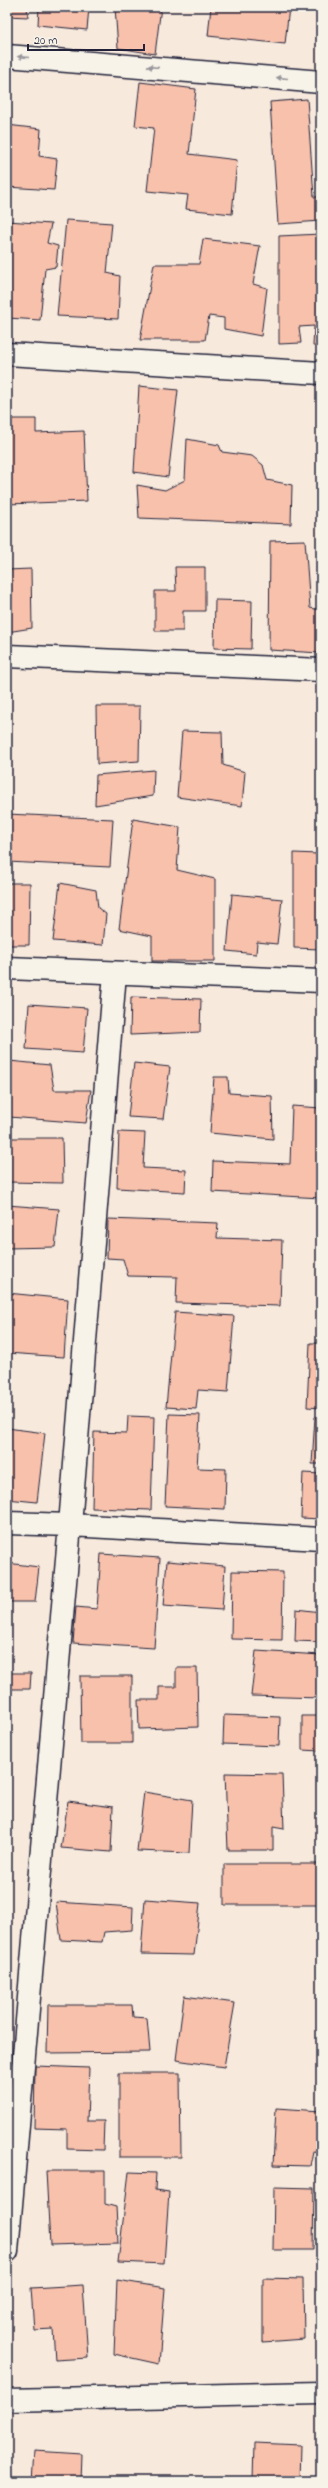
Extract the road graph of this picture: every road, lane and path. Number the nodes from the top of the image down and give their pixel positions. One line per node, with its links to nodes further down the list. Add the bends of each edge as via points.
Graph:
1 (7, 56): 2 (street, one-way to 1)
2 (321, 82)
3 (7, 354): 4 (street)
4 (321, 373)
5 (7, 656): 6 (street)
6 (321, 670)
7 (7, 968): 8 (street)
8 (115, 973): 9 (street); 11 (street)
9 (321, 981)
10 (7, 1523): 11 (street)
11 (70, 1525): 12 (street); 13 (street)
12 (321, 1539)
13 (7, 2251)
14 (321, 2393): 15 (street)
15 (7, 2400)

